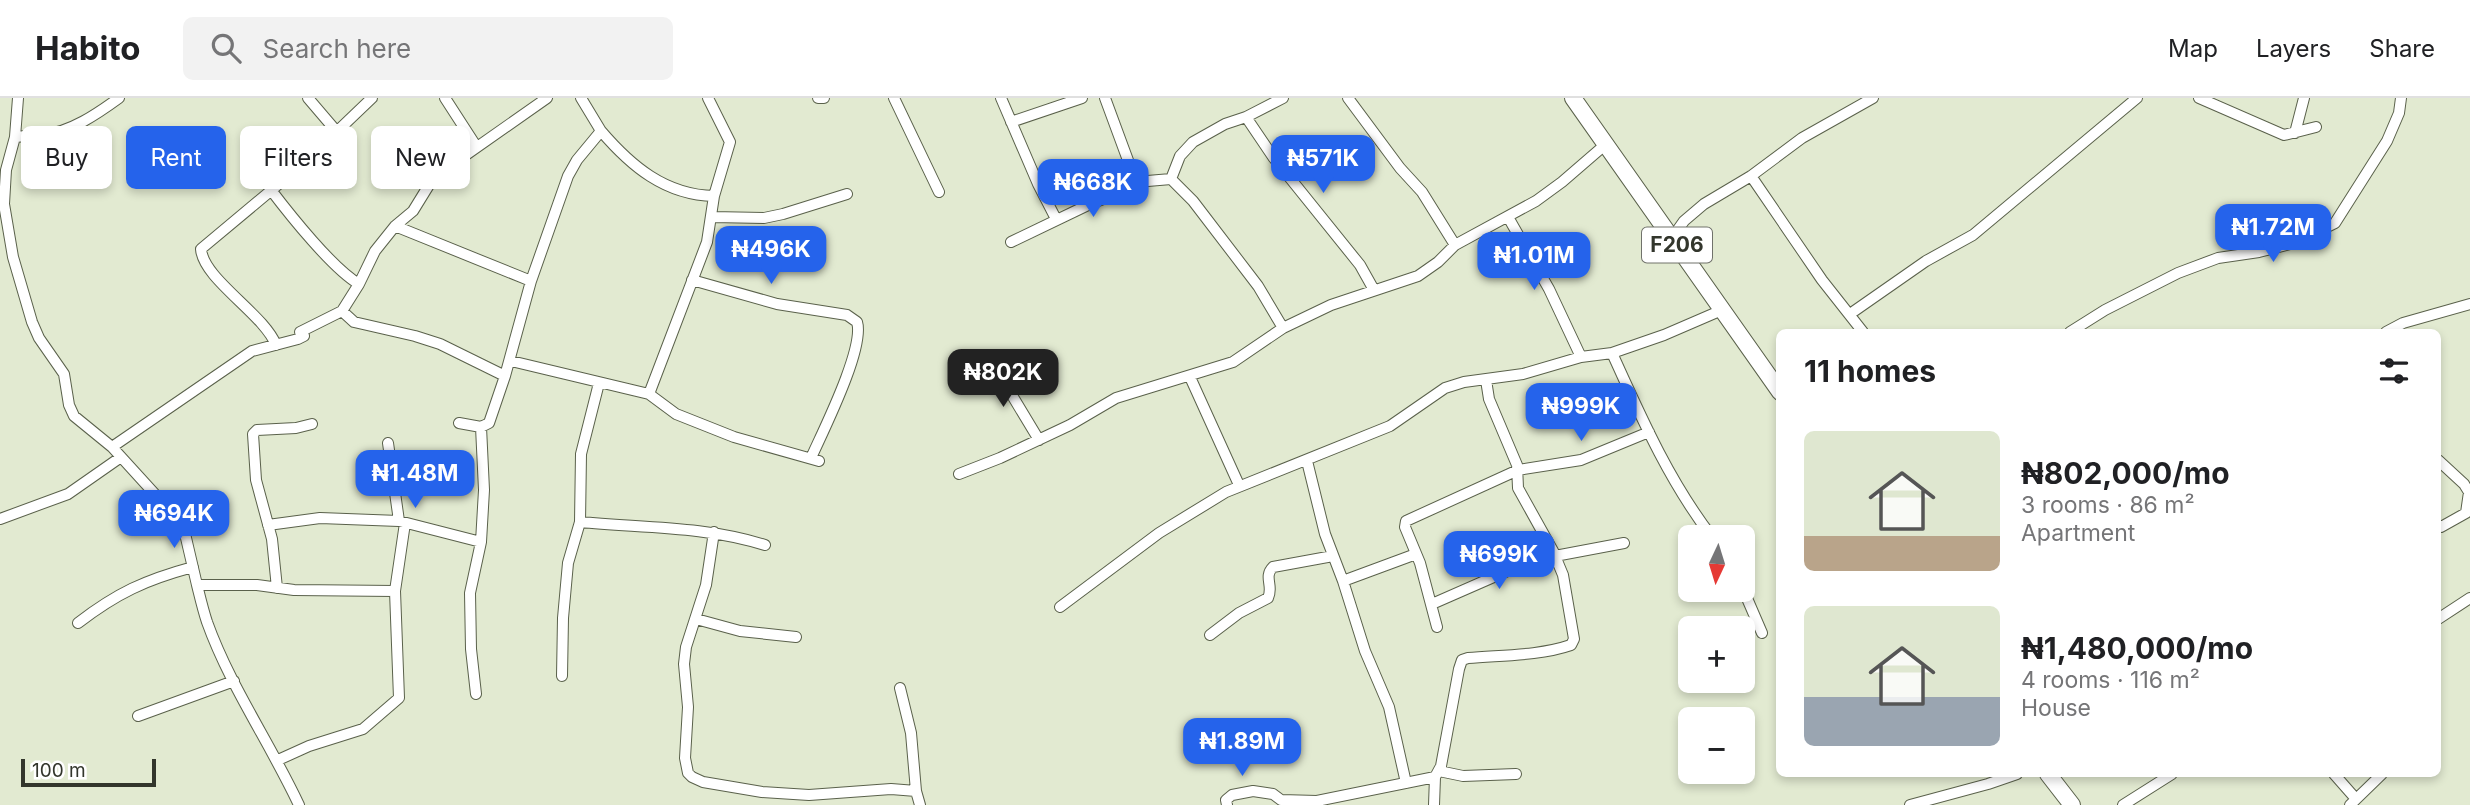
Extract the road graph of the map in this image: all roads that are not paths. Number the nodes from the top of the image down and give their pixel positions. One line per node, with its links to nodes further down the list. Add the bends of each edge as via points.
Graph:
1 (18, 98): 30 (street)
2 (119, 98): 30 (street, via 61,131)
3 (308, 98): 25 (street)
4 (372, 98): 26 (street)
5 (446, 98): 32 (street)
6 (547, 98): 32 (street)
7 (581, 98): 28 (street)
8 (708, 98): 39 (street, via 730,142)
9 (818, 98): 10 (street)
10 (824, 98)
11 (894, 98): 37 (street)
12 (1001, 98): 24 (street)
13 (1082, 98): 24 (street)
14 (1105, 98): 35 (street)
15 (1348, 98): 46 (street, via 1422,192)
16 (1573, 98): 31 (main road, F206)
17 (1873, 98): 33 (street, via 1802,138)
18 (2137, 98): 54 (street, via 1973,235 1926,261)
19 (2304, 98): 29 (street)
20 (2401, 98): 57 (street, via 2387,141 2334,223 2294,243 2218,258 2178,273)
21 (1279, 99): 23 (street)
22 (2205, 99): 29 (street, via 2284,135)
23 (1246, 117): 34 (street, via 1193,142 1180,156); 50 (street, via 1360,265)
24 (1011, 122): 42 (street)
25 (332, 126)
26 (343, 126)
27 (2316, 127): 29 (street)
28 (601, 131): 39 (street, via 622,156 654,180 684,193); 48 (street, via 568,176)
29 (2295, 133)
30 (15, 137): 76 (street, via 6,170 4,204 32,322 64,374 74,416)
31 (1606, 144): 41 (street, via 1562,182); 44 (main road, F206)
32 (476, 146): 43 (street, via 443,171 413,211)
33 (1751, 176): 44 (street, via 1704,204 1684,220); 54 (street)
34 (1171, 179): 35 (street); 55 (street, via 1258,286)
35 (1136, 182): 42 (street)
36 (271, 190): 49 (street, via 333,263); 59 (street, via 201,252)
37 (939, 192)
38 (847, 194): 40 (street, via 764,218)
39 (714, 196): 40 (street)
40 (712, 217): 47 (street)
41 (1508, 217): 46 (street); 61 (street)
42 (1056, 219): 45 (street)
43 (395, 226): 48 (street); 49 (street, via 375,251)
44 (1672, 238): 52 (main road, F206)
45 (1012, 242)
46 (1455, 245): 50 (street, via 1418,276)
47 (692, 280): 69 (street); 69 (street, via 777,303 847,315 858,322 849,369 815,459 734,437 667,409)
48 (531, 281): 62 (street)
49 (359, 284): 53 (street)
50 (1374, 290): 55 (street)
51 (2470, 304): 58 (street)
52 (1722, 310): 60 (street); 68 (main road, F206)
53 (342, 311): 59 (street, via 300,332 304,336); 64 (street, via 354,322 440,344)
54 (1850, 314): 56 (street)
55 (1283, 328): 65 (street, via 1233,362)
56 (1861, 329)
57 (2075, 329)
58 (2392, 329)
59 (276, 345): 76 (street, via 241,358)
60 (1612, 353): 61 (street); 73 (street)
61 (1581, 357): 66 (street)
62 (511, 361): 64 (street); 67 (street)
63 (990, 363): 74 (street)
64 (505, 376): 72 (street, via 489,423)
65 (1190, 377): 74 (street, via 1116,398); 82 (street)
66 (1486, 380): 78 (street, via 1445,388 1390,426); 80 (street, via 1489,399)
67 (599, 383): 69 (street); 85 (street, via 581,454)
68 (1776, 386)
69 (649, 394)
70 (459, 423): 72 (street)
71 (312, 424): 86 (street, via 254,432 256,480)
72 (481, 427): 90 (street)
73 (1649, 432): 80 (street, via 1581,460); 87 (street, via 1679,491)
74 (1039, 440): 81 (street)
75 (388, 443): 84 (street)
76 (112, 447): 77 (street)
77 (121, 457): 83 (street, via 68,494); 96 (street, via 183,525)
78 (1307, 461): 82 (street); 95 (street)
79 (2441, 463): 88 (street, via 2469,492 2466,513)
80 (1518, 470): 93 (street, via 1406,521); 94 (street, via 1521,497)
81 (959, 474)
82 (1239, 485): 104 (street, via 1159,534)
83 (0, 519)
84 (402, 522): 86 (street, via 320,517); 90 (street); 100 (street)
85 (580, 522): 89 (street); 112 (street, via 568,563)
86 (268, 525): 99 (street)
87 (1703, 525)
88 (2441, 527)
89 (713, 532): 92 (street); 106 (street, via 710,566)
90 (481, 542): 115 (street, via 470,593)
91 (1624, 543): 94 (street)
92 (765, 545)
93 (1416, 554): 97 (street); 103 (street)
94 (1554, 554): 103 (street); 118 (street, via 1565,585 1573,642 1553,649 1462,660)
95 (1333, 556): 97 (street); 110 (street, via 1273,567 1267,578 1268,598)
96 (193, 567): 98 (street); 107 (street, via 126,590)
97 (1343, 581): 125 (street, via 1364,651 1389,707)
98 (197, 585): 99 (street); 113 (street, via 207,622)
99 (277, 588): 100 (street)
100 (396, 591): 117 (street, via 399,698 363,729)
101 (2470, 598): 105 (street)
102 (1749, 602): 109 (street)
103 (1432, 604): 108 (street)
104 (1060, 607)
105 (2441, 617)
106 (696, 619): 111 (street, via 740,631); 127 (street, via 684,664 688,773 703,782)
107 (78, 624)
108 (1437, 627)
109 (1762, 633)
110 (1210, 635)
111 (796, 637)
112 (562, 676)
113 (234, 681): 116 (street); 117 (street)
114 (900, 688): 126 (street, via 911,733)
115 (476, 694)
116 (138, 716)
117 (278, 760): 130 (street)
118 (1437, 774): 119 (street); 125 (street); 134 (street)
119 (1516, 774)
120 (2009, 777): 135 (street)
121 (2050, 777): 129 (main road)
122 (2167, 777): 136 (street)
123 (2336, 777): 128 (street)
124 (2379, 777): 128 (street)
125 (1406, 783): 133 (street, via 1317,801 1281,800 1253,791 1232,795)
126 (916, 791): 127 (street); 132 (street)
127 (762, 792): 131 (street)
128 (2353, 802)
129 (2068, 804)
130 (299, 805)
131 (763, 805)
132 (920, 805)
133 (1227, 805)
134 (1434, 805)
135 (1910, 805)
136 (2123, 805)

